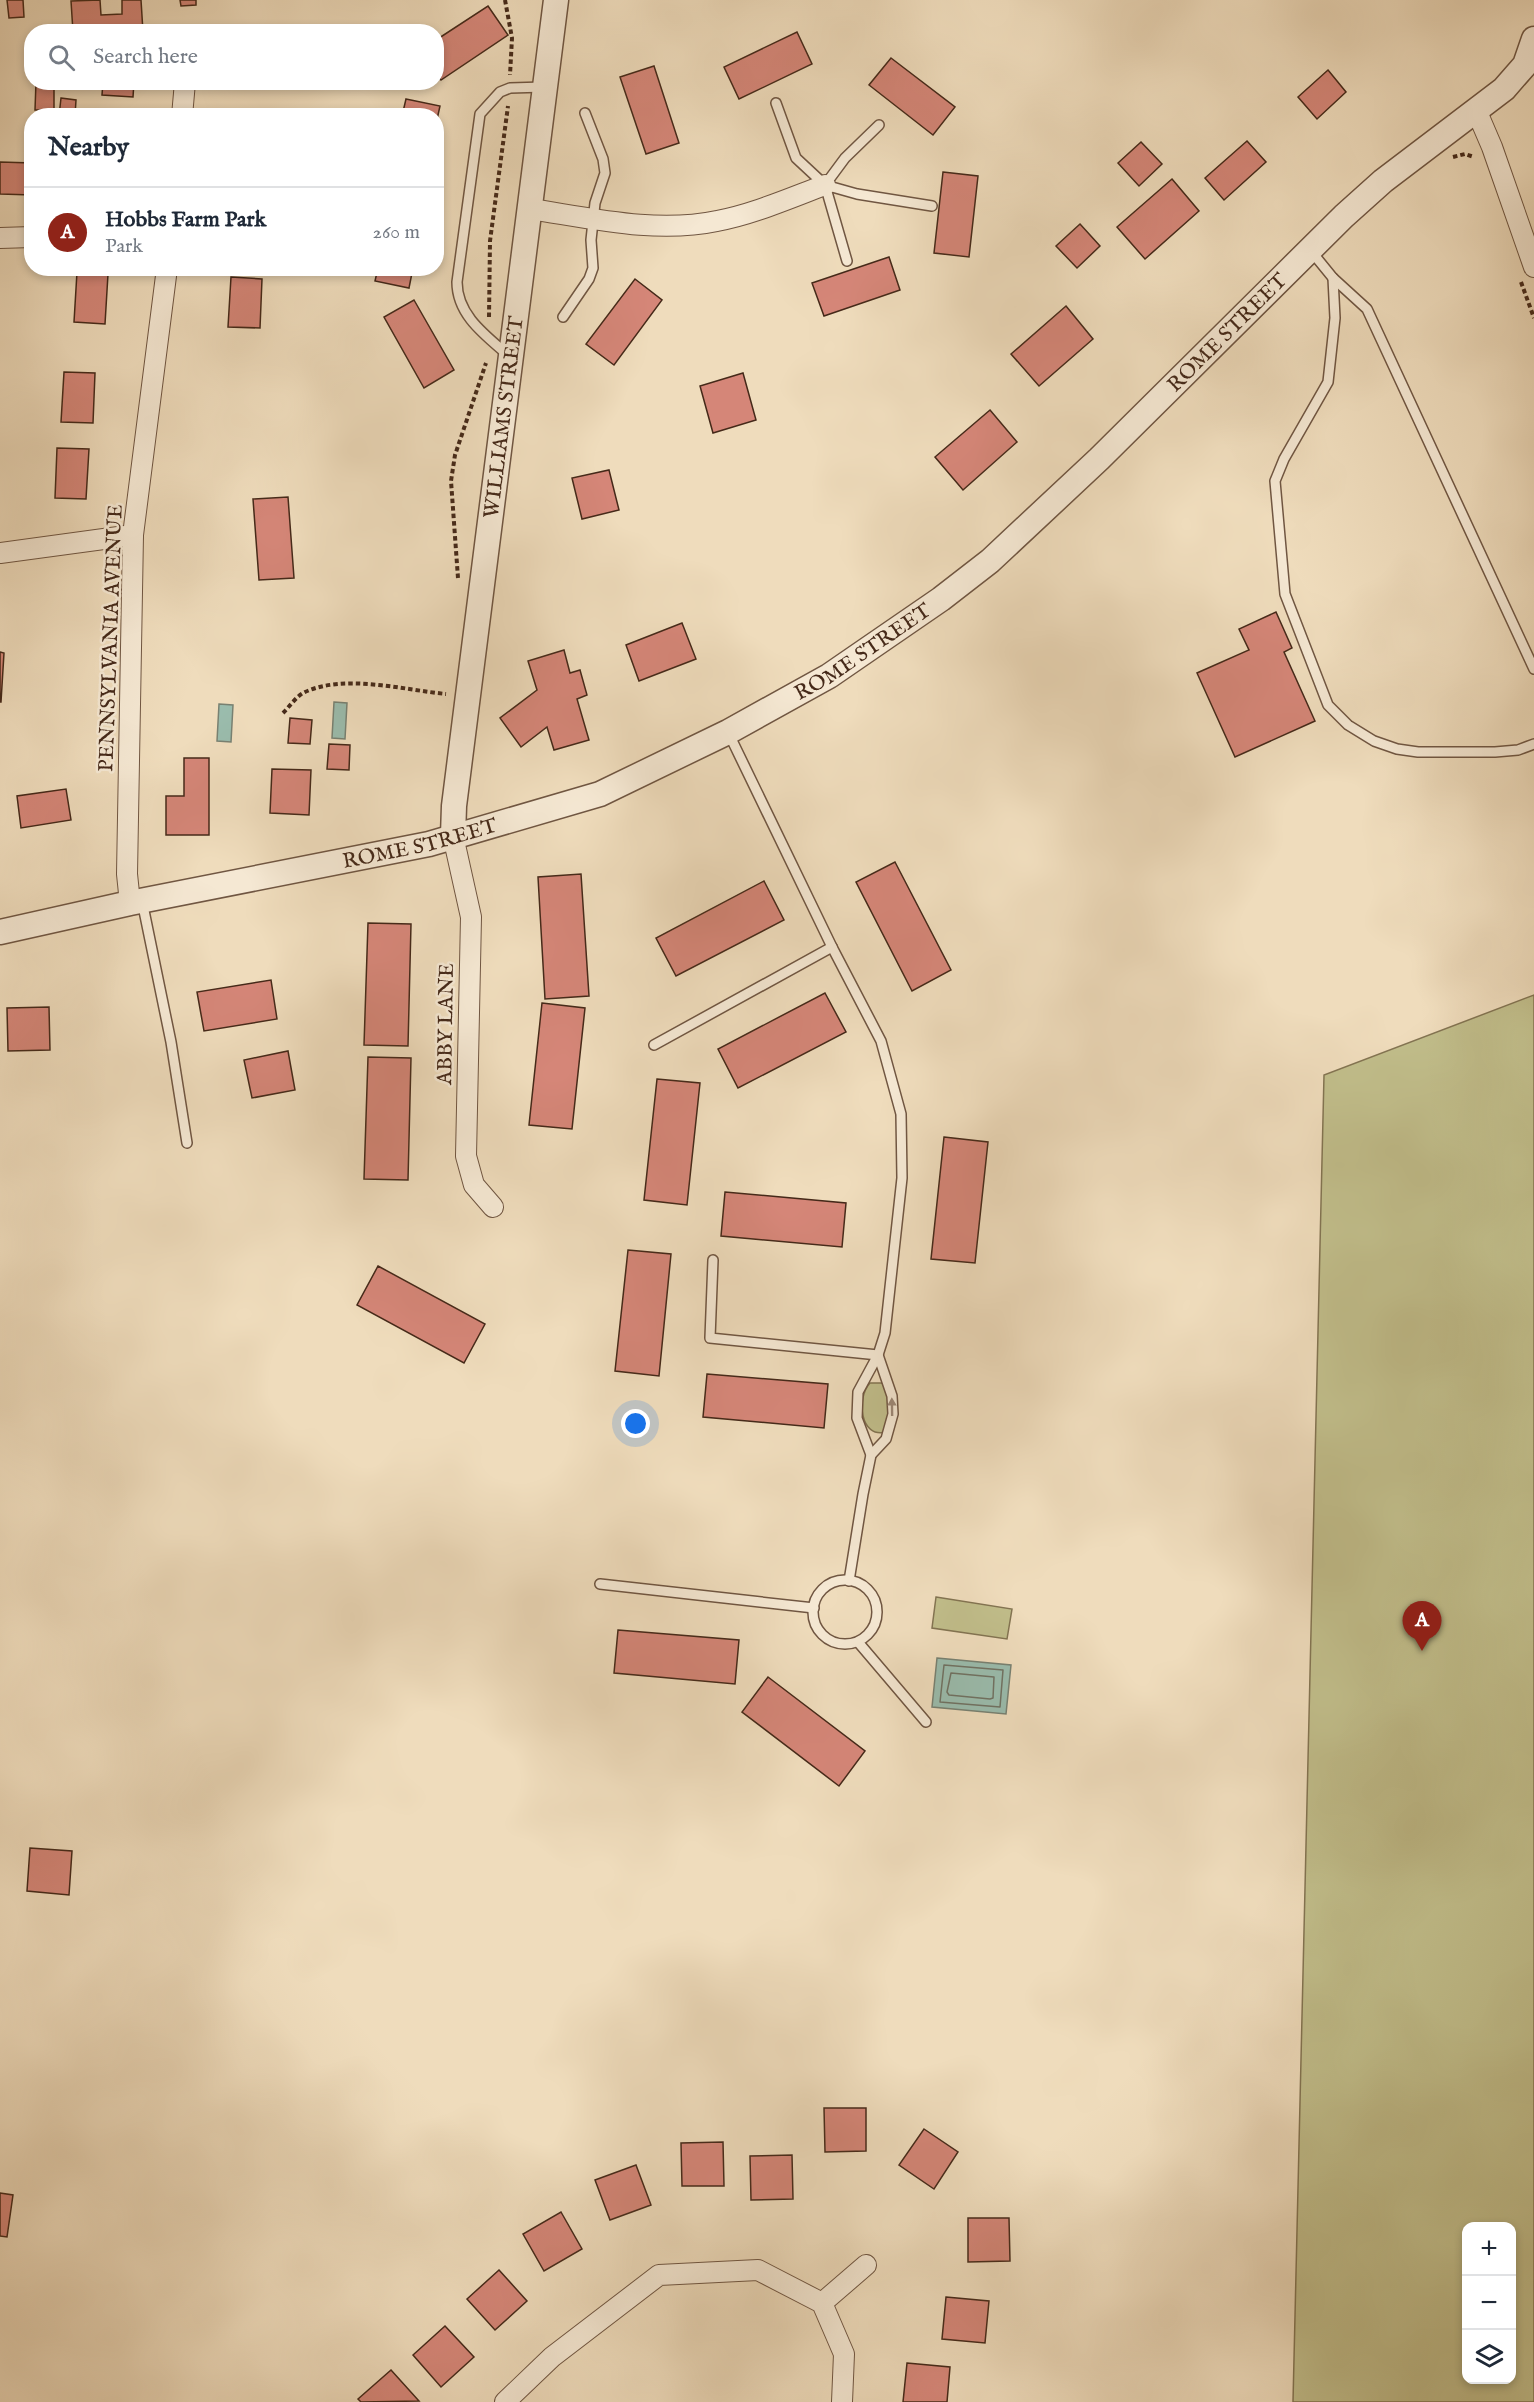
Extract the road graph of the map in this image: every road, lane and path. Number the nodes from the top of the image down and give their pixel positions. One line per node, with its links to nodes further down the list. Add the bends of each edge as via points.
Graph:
1 (505, 0): 4 (path, via 512,38)
2 (556, 0): 5 (street, WILLIAMS STREET)
3 (1534, 39): 10 (street, ROME STREET, via 1525,65)
4 (510, 77)
5 (544, 87): 17 (street, WILLIAMS STREET); 29 (lane, via 500,92 480,114 457,295)
6 (184, 90): 9 (street)
7 (509, 100): 28 (path, via 490,241)
8 (776, 103): 15 (lane, via 796,158)
9 (183, 108)
10 (1477, 112): 21 (street, ROME STREET, via 1383,181); 23 (street, via 1492,147)
11 (585, 113): 18 (lane, via 603,159 604,173)
12 (879, 125): 15 (lane, via 845,158)
13 (1445, 160): 14 (path, via 1465,154 1473,156)
14 (1479, 164)
15 (825, 185): 16 (lane); 18 (street, via 715,222 682,226); 22 (lane)
16 (932, 206)
17 (530, 209): 18 (street); 29 (street, WILLIAMS STREET)
18 (593, 219): 26 (lane, via 593,268)
19 (24, 237): 20 (street)
20 (0, 238)
21 (1310, 249): 25 (lane); 38 (street, ROME STREET, via 990,561 829,676)
22 (847, 261)
23 (1526, 270): 27 (path)
24 (166, 276): 30 (street, PENNSYLVANIA AVENUE)
25 (1333, 278): 33 (lane, via 1367,309); 39 (lane, via 1335,318 1328,382 1275,481 1285,594 1328,705 1348,725 1397,749 1495,752)
26 (562, 317)
27 (1534, 318)
28 (489, 324)
29 (499, 356): 32 (path, via 455,455 451,481); 40 (street, WILLIAMS STREET)
30 (133, 535): 31 (street); 41 (street, PENNSYLVANIA AVENUE, via 128,874)
31 (0, 553)
32 (458, 585)
33 (1534, 669)
34 (448, 682): 36 (path)
35 (433, 693): 37 (path, via 334,684 302,693)
36 (446, 703)
37 (283, 712)
38 (728, 732): 40 (street, ROME STREET, via 600,794); 43 (lane)
39 (1534, 744)
40 (453, 836): 41 (street, ROME STREET); 46 (street, ABBY LANE, via 471,917 466,1156 474,1185)
41 (136, 902): 42 (street, ROME STREET); 45 (lane, via 171,1042)
42 (0, 932)
43 (832, 947): 44 (lane); 48 (lane, via 881,1041 901,1114 902,1178 885,1332)
44 (654, 1045)
45 (187, 1143)
46 (493, 1207)
47 (713, 1260): 48 (lane, via 710,1338)
48 (878, 1355): 49 (lane, via 858,1392 856,1418); 49 (lane, one-way to 48, via 886,1439 893,1414 892,1396)
49 (871, 1455): 50 (lane)
50 (849, 1581): 52 (lane, via 828,1584 816,1598); 53 (lane, via 867,1587 877,1606 873,1628)
51 (600, 1584): 52 (lane)
52 (814, 1608): 53 (lane, via 813,1619 825,1637 835,1643)
53 (858, 1642): 54 (lane)
54 (926, 1722)
55 (866, 2265): 56 (street)
56 (822, 2303): 57 (street, via 758,2270 659,2275 552,2357); 58 (street, via 844,2354)
57 (505, 2402)
58 (842, 2402)

